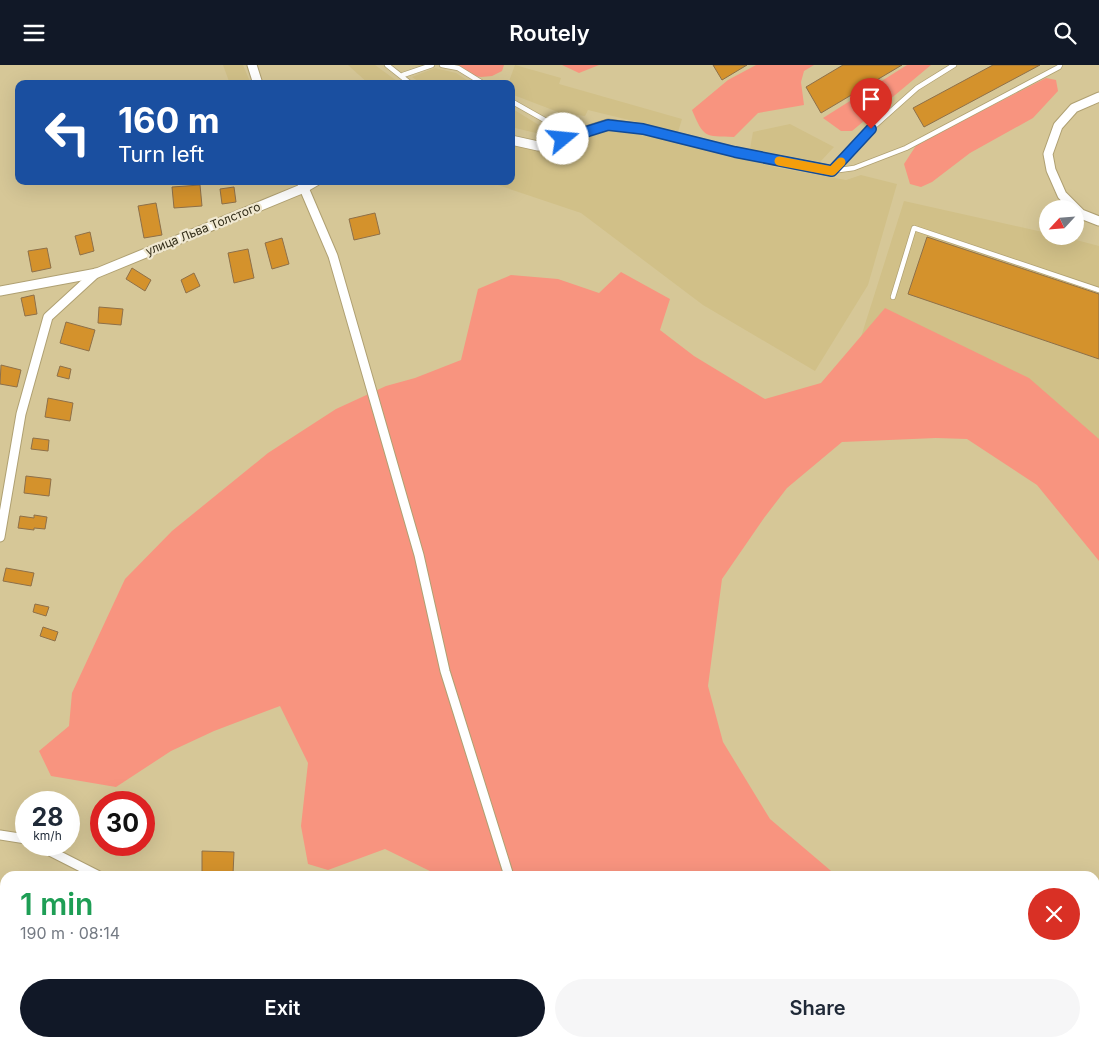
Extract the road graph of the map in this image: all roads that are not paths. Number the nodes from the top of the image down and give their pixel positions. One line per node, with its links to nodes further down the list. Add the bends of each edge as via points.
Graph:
1 (252, 65): 8 (street)
2 (387, 65): 7 (lane)
3 (432, 65): 7 (lane)
4 (442, 65): 10 (lane, via 458,68)
5 (954, 65): 15 (lane, via 917,89 871,129)
6 (1060, 65): 15 (lane, via 906,148 854,168)
7 (403, 75): 9 (lane)
8 (257, 80)
9 (408, 80)
10 (478, 80)
11 (1099, 97): 17 (street, via 1074,108 1058,126 1048,154 1062,195 1081,215)
12 (515, 103): 13 (lane, via 550,123)
13 (563, 139): 14 (street, via 538,147); 15 (street, via 608,125 643,129)
14 (515, 141)
15 (832, 171)
16 (302, 185): 18 (street, улица Льва Толстого); 27 (street, via 332,255 419,555 445,671)
17 (1099, 221)
18 (97, 273): 20 (street, улица Льва Толстого); 22 (street, улица Льва Толстого, via 48,317 21,414)
19 (1099, 290): 21 (lane, via 914,228)
20 (0, 291)
21 (893, 297)
22 (0, 537)
23 (0, 835): 24 (street)
24 (15, 837)
25 (60, 856): 26 (street)
26 (89, 871)
27 (507, 871)

